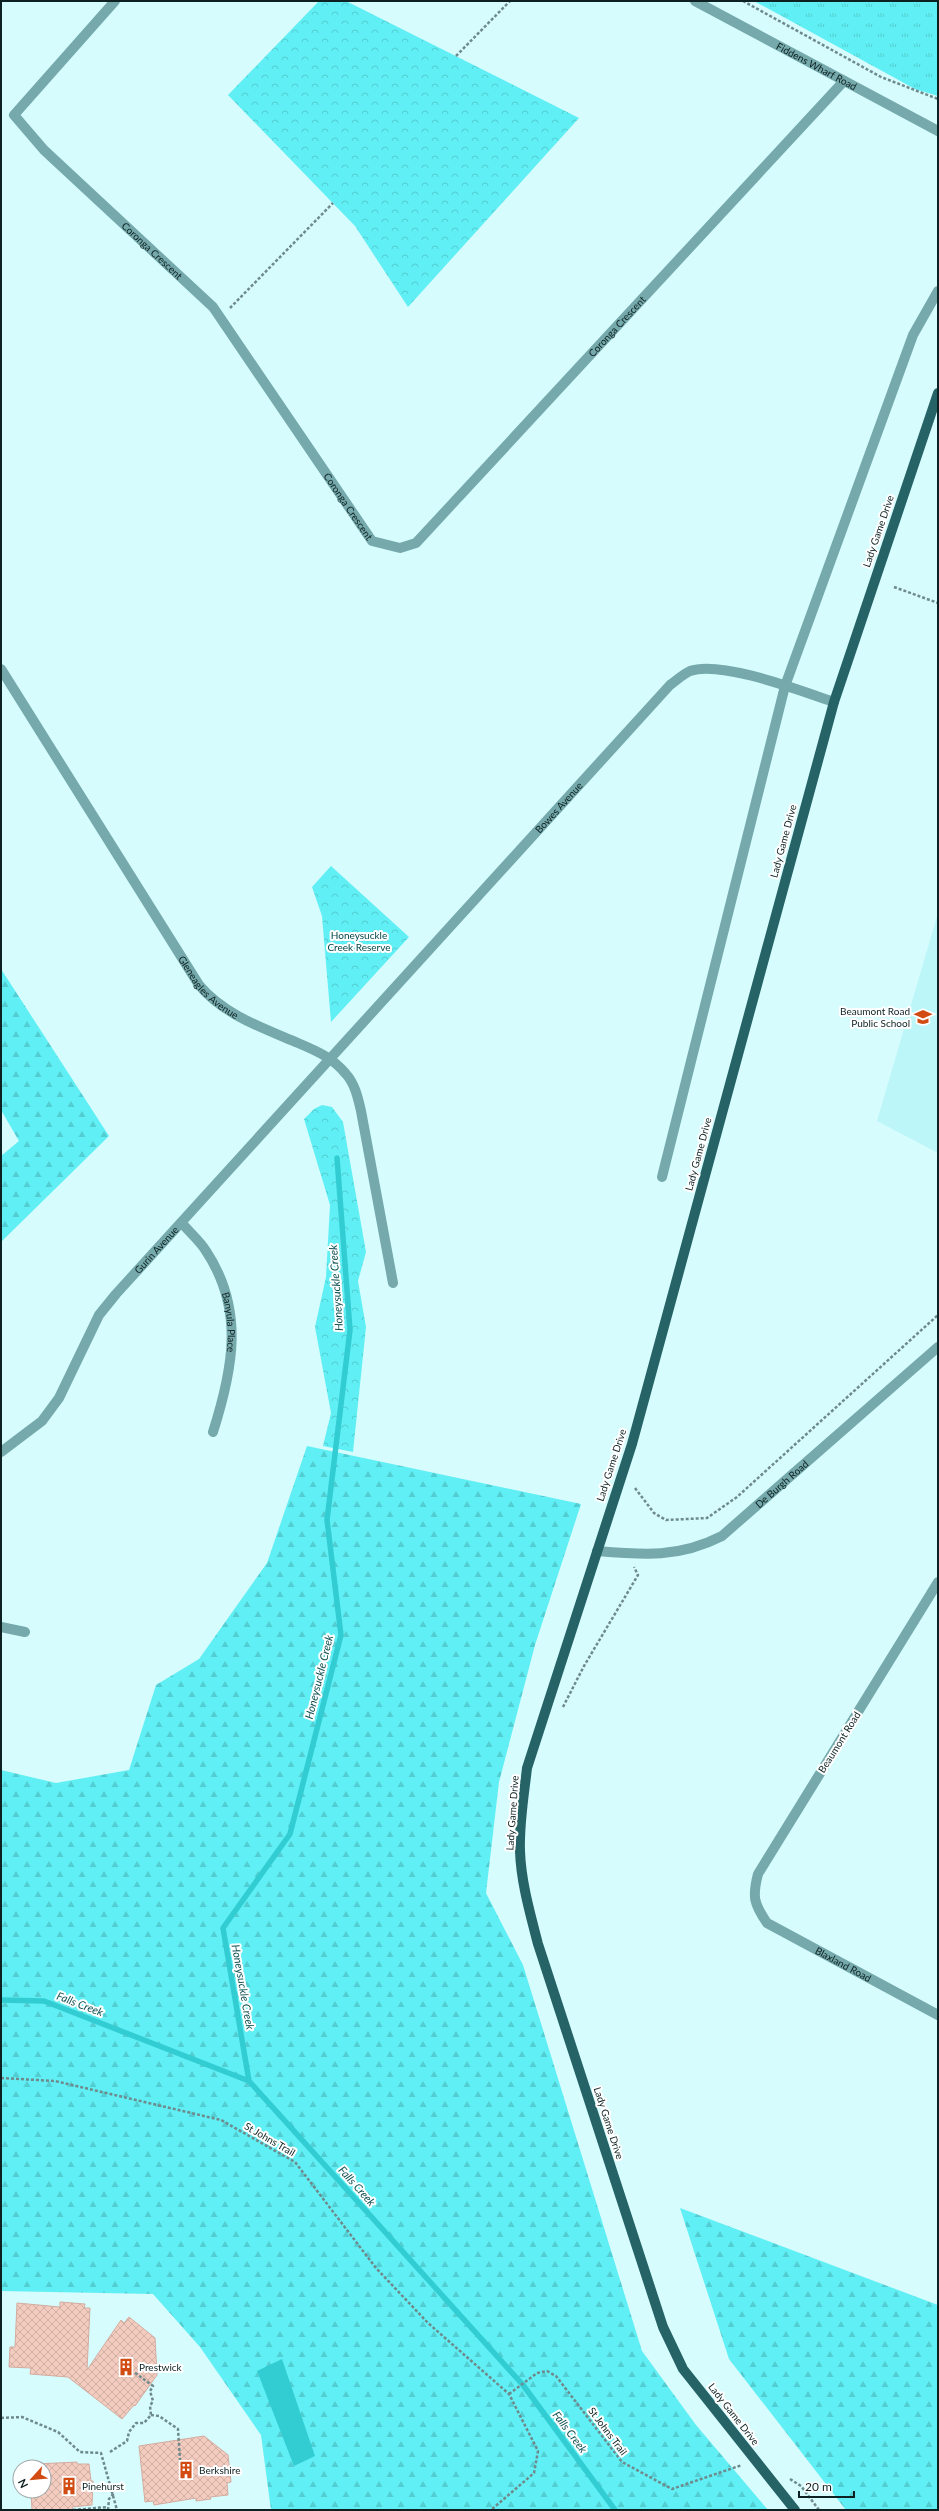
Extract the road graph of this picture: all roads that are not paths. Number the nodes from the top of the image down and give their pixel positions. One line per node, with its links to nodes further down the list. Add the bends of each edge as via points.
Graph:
1 (115, 1): 3 (street, Coronga Crescent, via 14,115 44,150 213,307 372,541 400,548 416,543)
2 (695, 1): 3 (street, Fiddens Wharf Road)
3 (844, 81): 4 (street, Fiddens Wharf Road)
4 (938, 131)
5 (938, 292): 8 (street, via 913,335)
6 (938, 393): 9 (main road, Lady Game Drive)
7 (1, 669): 10 (street, Gleneagles Avenue, via 199,985 211,998 255,1024)
8 (785, 686): 9 (street, Bowes Avenue); 10 (street, Bowes Avenue, via 712,668 690,672 670,685); 11 (street)
9 (834, 702): 17 (main road, Lady Game Drive, via 632,1444)
10 (330, 1057): 12 (street, Gurin Avenue); 13 (street, Gleneagles Avenue, via 347,1075 356,1093)
11 (662, 1177)
12 (182, 1223): 15 (street, Banyula Place, via 205,1250 220,1275 230,1310 233,1341 226,1390); 16 (street, Gurin Avenue, via 99,1315 69,1380 42,1421)
13 (393, 1283)
14 (938, 1347): 17 (street, De Burgh Road, via 722,1536 702,1546 680,1552 647,1555)
15 (213, 1432)
16 (1, 1452)
17 (597, 1551): 23 (main road, Lady Game Drive, via 527,1768 520,1851 525,1896 573,2054 664,2327 683,2369)
18 (938, 1582): 21 (street, Beaumont Road, via 758,1874 754,1890)
19 (1, 1627): 20 (street)
20 (25, 1632)
21 (756, 1907): 22 (street, Blaxland Road, via 767,1923)
22 (938, 2015)
23 (795, 2510)

